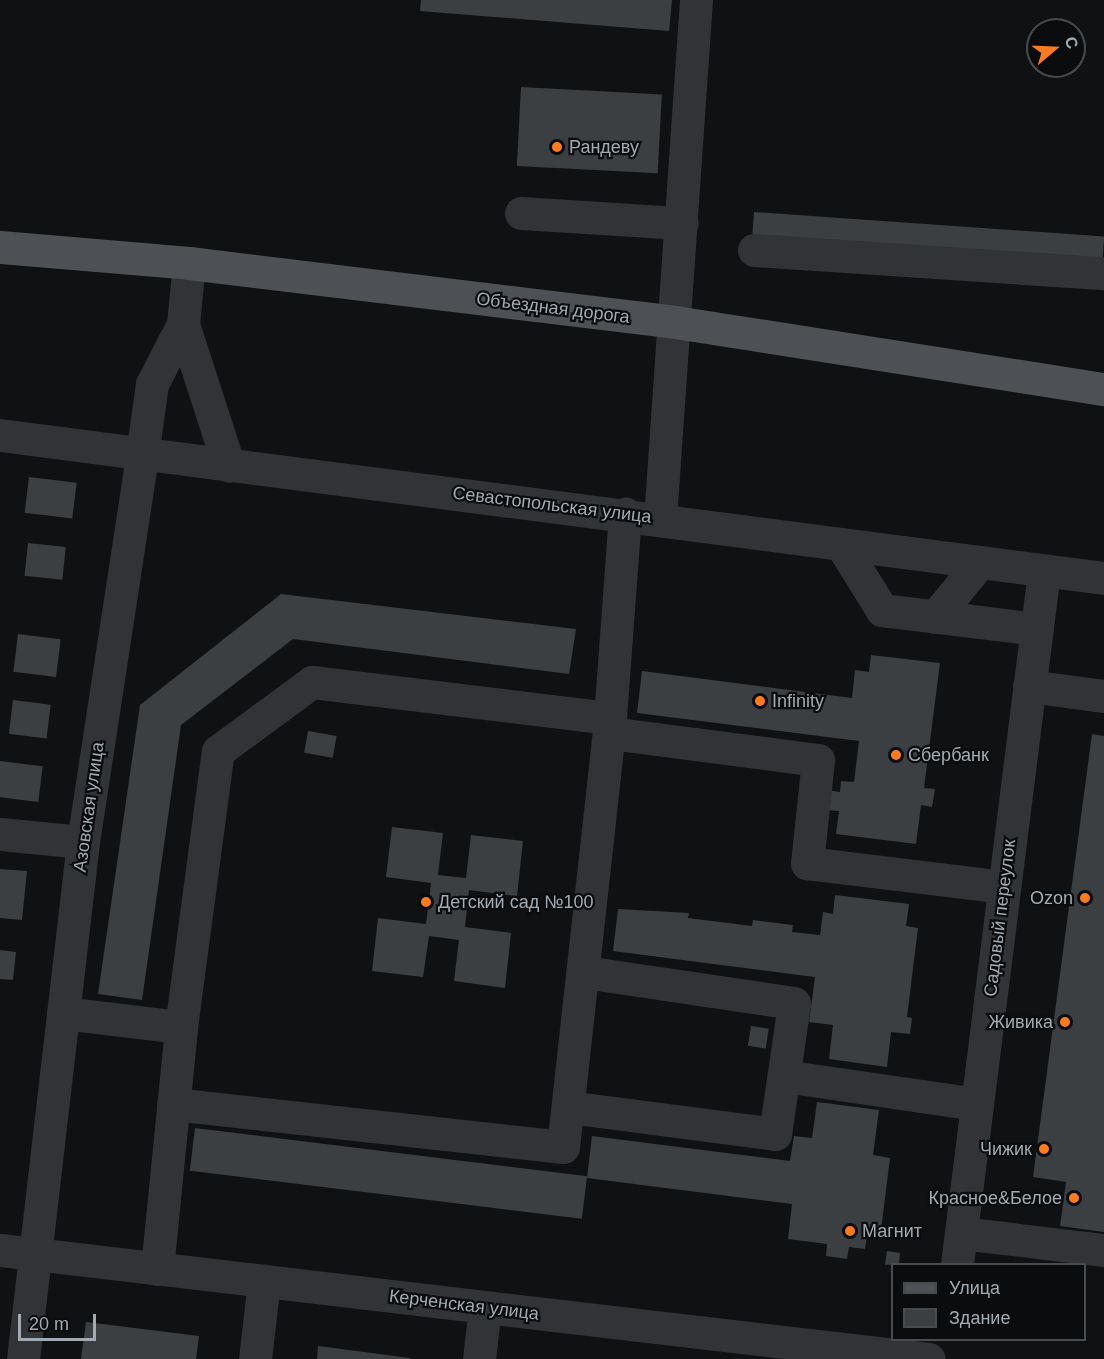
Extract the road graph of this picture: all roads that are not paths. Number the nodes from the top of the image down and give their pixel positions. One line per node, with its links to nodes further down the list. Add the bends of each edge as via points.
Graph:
1 (696, 0): 3 (street)
2 (521, 213): 3 (street)
3 (682, 223): 8 (street)
4 (0, 247): 6 (main road, Объездная дорога)
5 (754, 250): 7 (street)
6 (189, 263): 8 (main road, Объездная дорога); 9 (street, Азовская улица)
7 (1104, 273)
8 (675, 322): 10 (main road, Объездная дорога); 15 (street)
9 (183, 324): 12 (street, Азовская улица, via 152,384); 13 (street)
10 (1104, 389)
11 (0, 435): 12 (street, Севастопольская улица)
12 (142, 455): 13 (street, Севастопольская улица); 26 (street, Азовская улица)
13 (229, 466): 14 (street, Севастопольская улица)
14 (625, 514): 15 (street, Севастопольская улица); 24 (street)
15 (660, 519): 16 (street, Севастопольская улица)
16 (841, 544): 17 (street, Севастопольская улица); 20 (street, via 882,610)
17 (980, 562): 18 (street, Севастопольская улица); 20 (street)
18 (1044, 571): 19 (street, Севастопольская улица); 21 (street, Садовый переулок)
19 (1104, 578)
20 (935, 617): 21 (street)
21 (1037, 629): 22 (street, Садовый переулок)
22 (1029, 686): 23 (street); 27 (street, Садовый переулок)
23 (1104, 696)
24 (610, 726): 27 (street, via 818,760 807,863); 28 (street); 30 (street, via 312,682 218,751)
25 (0, 834): 26 (street)
26 (83, 842): 29 (street, Азовская улица)
27 (1004, 887): 33 (street, Садовый переулок)
28 (584, 972): 31 (street, via 794,1003); 34 (street)
29 (63, 1013): 30 (street); 38 (street, Азовская улица)
30 (181, 1027): 32 (street)
31 (784, 1076): 33 (street); 34 (street, via 775,1134)
32 (173, 1104): 34 (street, via 563,1147); 39 (street)
33 (977, 1104): 35 (street, Садовый переулок)
34 (568, 1107)
35 (959, 1249): 37 (street)
36 (0, 1250): 38 (street, Керченская улица)
37 (1104, 1250)
38 (36, 1255): 39 (street, Керченская улица); 44 (street, Азовская улица)
39 (157, 1269): 40 (street, Керченская улица)
40 (264, 1281): 41 (street, Керченская улица); 45 (street)
41 (485, 1307): 43 (street, Керченская улица); 46 (street)
42 (947, 1341): 48 (street)
43 (731, 1347): 47 (street, Керченская улица)
44 (23, 1359)
45 (255, 1359)
46 (479, 1359)
47 (929, 1359)
48 (945, 1359)

